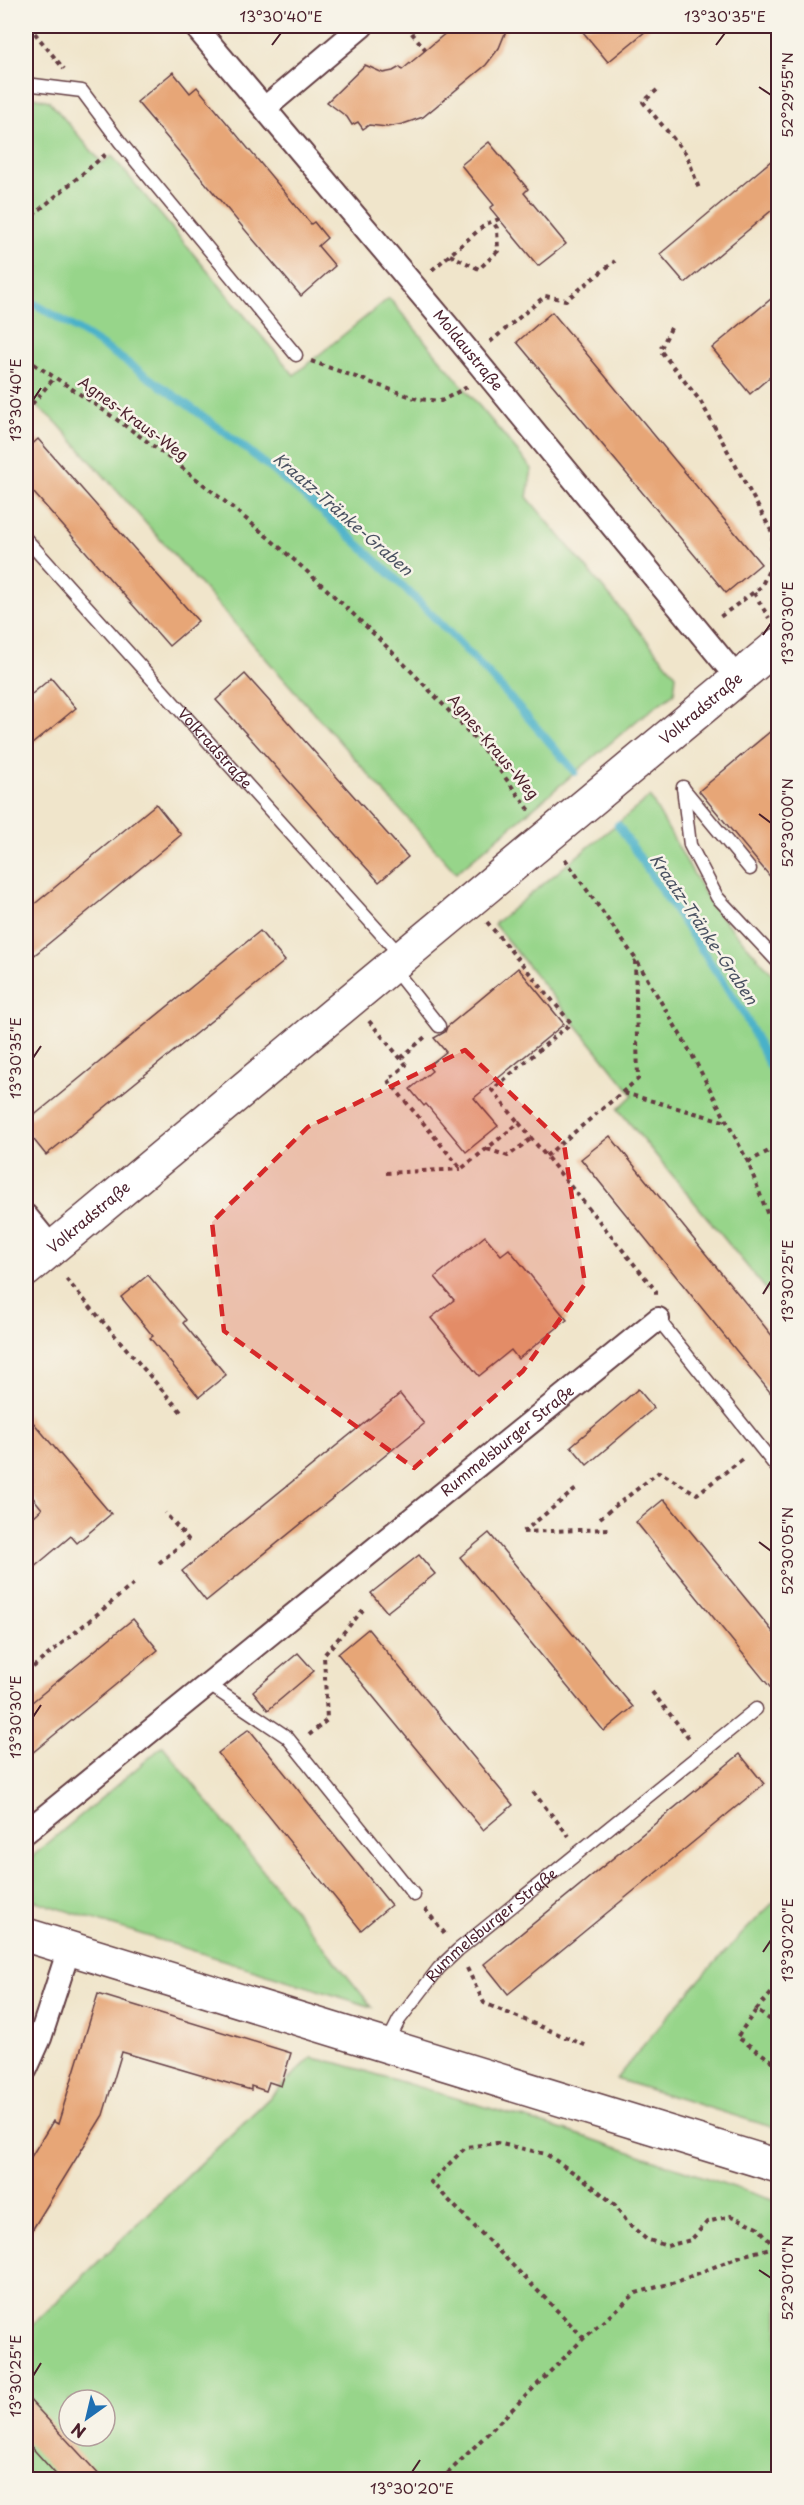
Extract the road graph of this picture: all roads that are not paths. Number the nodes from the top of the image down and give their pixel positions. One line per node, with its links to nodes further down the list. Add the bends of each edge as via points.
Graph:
1 (195, 26): 4 (street, Moldaustraße)
2 (362, 26): 4 (street)
3 (26, 84): 5 (lane, via 82,90 120,142)
4 (265, 108): 8 (street, Moldaustraße)
5 (296, 355)
6 (26, 539): 11 (lane, Volkradstraße)
7 (774, 632): 8 (street, Volkradstraße)
8 (738, 679): 11 (street, Volkradstraße)
9 (750, 869): 10 (lane, via 683,787 690,845 717,897)
10 (778, 962)
11 (397, 963): 12 (lane); 14 (street, Volkradstraße)
12 (439, 1026)
13 (26, 1216): 14 (street)
14 (52, 1248): 15 (street, Volkradstraße)
15 (26, 1270)
16 (658, 1319): 17 (lane); 18 (street, Rummelsburger Straße)
17 (778, 1469)
18 (208, 1684): 20 (street, Rummelsburger Straße); 21 (lane, via 287,1737)
19 (756, 1708): 24 (lane, Rummelsburger Straße, via 458,1950 399,2020)
20 (26, 1832)
21 (414, 1895)
22 (26, 1935): 23 (street)
23 (69, 1949): 24 (street); 25 (street)
24 (385, 2046): 26 (street)
25 (26, 2069)
26 (778, 2166)

